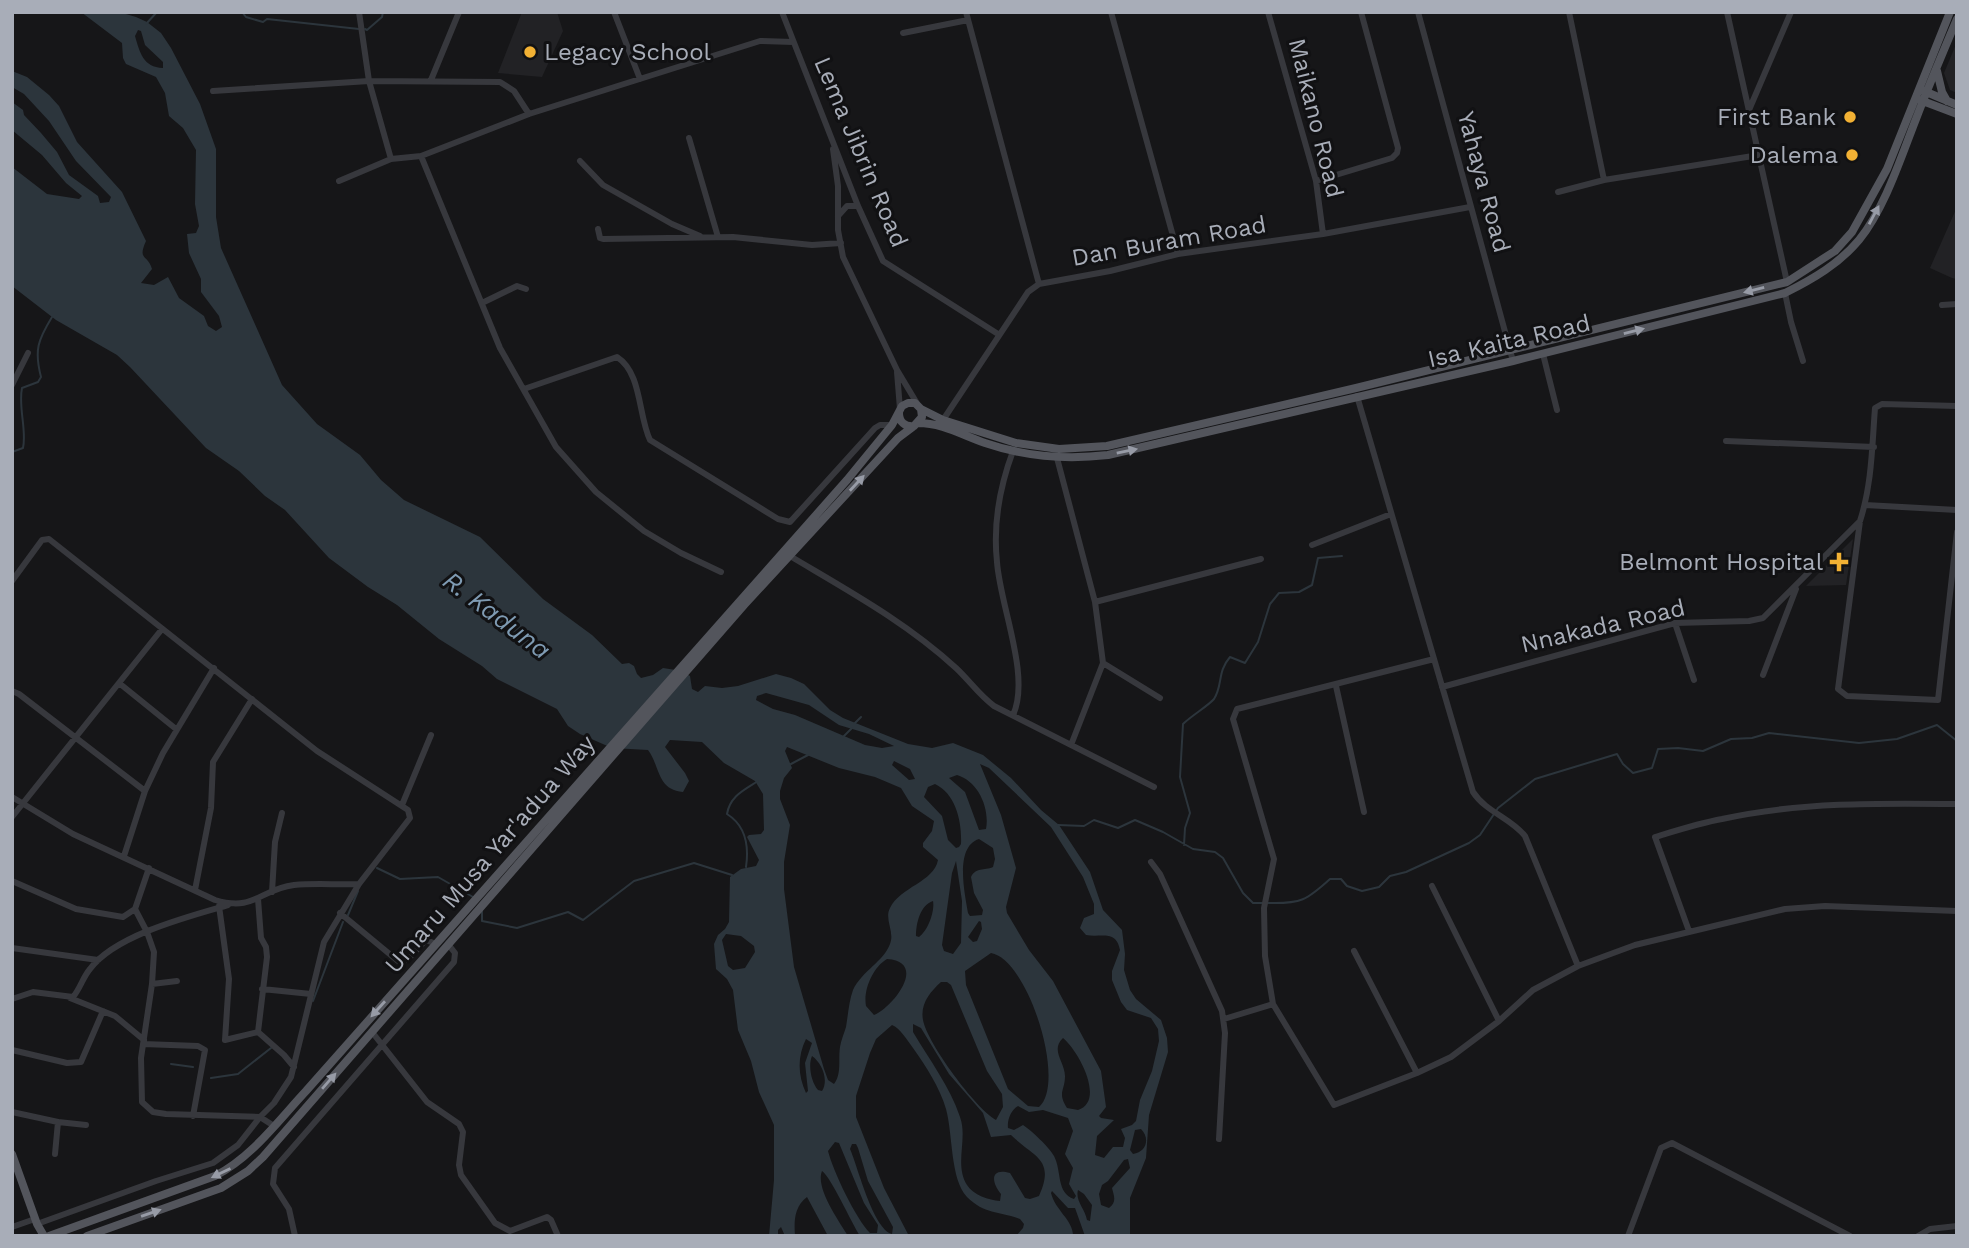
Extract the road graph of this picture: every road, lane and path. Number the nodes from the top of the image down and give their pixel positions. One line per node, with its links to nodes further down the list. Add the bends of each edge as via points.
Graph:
1 (359, 12): 20 (street)
2 (459, 12): 19 (street)
3 (614, 12): 18 (street)
4 (782, 12): 16 (street, Lema Jibrin Road)
5 (1111, 12): 47 (street)
6 (1268, 12): 37 (street, Maikano Road)
7 (1362, 12): 37 (street, via 1397,153 1392,159)
8 (1418, 12): 40 (street, Yahaya Road)
9 (1569, 12): 35 (street)
10 (1727, 12): 26 (street)
11 (1791, 12): 26 (street)
12 (1950, 12): 22 (main road, Isa Kaita Road)
13 (967, 16): 15 (street); 49 (street)
14 (1957, 19): 17 (main road, Isa Kaita Road)
15 (902, 33)
16 (793, 42): 18 (street, via 760,41); 25 (street, Lema Jibrin Road)
17 (1936, 69): 22 (main road, Isa Kaita Road); 23 (main road)
18 (640, 79): 27 (street)
19 (431, 80): 20 (street); 27 (street, via 500,82 514,91)
20 (369, 81): 21 (street); 33 (street)
21 (213, 91)
22 (1921, 95): 23 (main road); 29 (main road, Isa Kaita Road); 48 (main road, Isa Kaita Road, via 1852,232 1835,251)
23 (1945, 105): 24 (main road); 28 (main road); 29 (main road)
24 (1957, 105)
25 (821, 111): 39 (street, Lema Jibrin Road); 41 (street, via 836,166)
26 (1749, 112): 31 (street)
27 (529, 114): 32 (street)
28 (1957, 114)
29 (1917, 115): 51 (main road, Isa Kaita Road, one-way to 29, via 1842,258 1860,238)
30 (690, 138): 45 (street)
31 (1759, 155): 35 (street); 48 (street)
32 (421, 156): 33 (street); 52 (street)
33 (391, 159): 36 (street)
34 (580, 161): 44 (street, via 603,185)
35 (1604, 180): 38 (street)
36 (339, 181)
37 (1316, 181): 43 (street, Maikano Road)
38 (1558, 192)
39 (858, 206): 41 (street, via 847,206); 55 (street, Lema Jibrin Road, via 883,261)
40 (1470, 207): 43 (street, Dan Buram Road); 56 (street, Yahaya Road)
41 (838, 216): 46 (street)
42 (598, 229): 44 (street, via 603,239)
43 (1324, 234): 47 (street, Dan Buram Road)
44 (702, 236): 45 (street)
45 (718, 236): 46 (street, via 812,245)
46 (841, 243): 61 (street, via 843,257)
47 (1178, 254): 49 (street, Dan Buram Road)
48 (1787, 282): 56 (main road, Isa Kaita Road, one-way to 56)
49 (1040, 284): 55 (street, Dan Buram Road, via 1028,292)
50 (526, 289): 52 (street, via 517,286)
51 (1786, 293): 58 (main road, Isa Kaita Road, one-way to 51); 59 (street)
52 (482, 303): 63 (street, via 500,348)
53 (1957, 304): 54 (street)
54 (1942, 305)
55 (998, 334): 69 (street, Dan Buram Road)
56 (1510, 349): 60 (street, Yahaya Road); 73 (main road, Isa Kaita Road)
57 (29, 353): 62 (street)
58 (1543, 354): 60 (main road, Isa Kaita Road); 67 (street)
59 (1803, 361)
60 (1513, 362): 64 (main road, Isa Kaita Road)
61 (897, 370): 65 (street); 68 (street)
62 (12, 385)
63 (524, 389): 70 (street, via 617,357 631,372 650,440 790,522 875,428); 85 (street, via 556,447 596,492 643,531)
64 (1357, 397): 73 (main road, Isa Kaita Road); 79 (street)
65 (919, 407): 68 (main road, via 908,403); 69 (main road, Isa Kaita Road); 71 (main road, via 922,417)
66 (1957, 407): 74 (street, via 1877,406)
67 (1557, 410)
68 (899, 411): 70 (main road, Umaru Musa Yar'adua Way); 71 (main road, via 903,424)
69 (943, 420): 73 (main road, Isa Kaita Road, via 1016,443 1059,449)
70 (892, 425): 89 (main road, Umaru Musa Yar'adua Way)
71 (916, 425): 75 (main road, Isa Kaita Road, via 941,426); 83 (main road, Umaru Musa Yar'adua Way, one-way to 71, via 898,438)
72 (1726, 441): 74 (street)
73 (1151, 442): 76 (main road, Isa Kaita Road, one-way to 73, via 1108,456)
74 (1874, 447): 77 (street)
75 (1013, 451): 76 (main road, Isa Kaita Road); 103 (street, via 1003,477 996,561 1019,679)
76 (1057, 458): 88 (street)
77 (1865, 505): 78 (street); 80 (street)
78 (1957, 510)
79 (1391, 514): 82 (street); 92 (street)
80 (1860, 521): 81 (street, via 1838,690 1847,696 1938,700); 87 (street, Nnakada Road)
81 (1957, 532)
82 (1312, 545)
83 (790, 556): 89 (main road, Umaru Musa Yar'adua Way); 103 (street, via 887,614 956,668 983,697)
84 (1261, 559): 88 (street)
85 (721, 572)
86 (12, 581): 91 (street, via 42,540 49,539)
87 (1798, 584): 90 (street, Nnakada Road, via 1763,618); 95 (street)
88 (1095, 602): 93 (street)
89 (742, 603): 108 (main road, Umaru Musa Yar'adua Way)
90 (1675, 623): 96 (street); 99 (street, Nnakada Road)
91 (162, 629): 94 (street); 97 (street)
92 (1434, 659): 98 (street); 99 (street)
93 (1103, 663): 101 (street); 107 (street)
94 (214, 668): 102 (street); 104 (street)
95 (1763, 675)
96 (1694, 680)
97 (118, 683): 104 (street); 106 (street)
98 (1336, 686): 115 (street); 147 (street, via 1234,712 1273,853 1264,908)
99 (1442, 687): 140 (street, via 1473,792 1480,803 1525,836)
100 (12, 691): 106 (street)
101 (1160, 698)
102 (252, 699): 114 (street, via 317,751); 124 (street, via 213,762 211,808)
103 (1013, 715): 107 (street)
104 (176, 729): 110 (street)
105 (431, 735): 114 (street)
106 (75, 737): 110 (street); 112 (street)
107 (1071, 745): 109 (street)
108 (589, 777): 135 (main road, Umaru Musa Yar'adua Way); 136 (main road, Umaru Musa Yar'adua Way)
109 (1154, 787)
110 (145, 791): 118 (street)
111 (12, 797): 112 (street)
112 (21, 804): 117 (street); 118 (street)
113 (1957, 804): 133 (street, via 1799,807 1724,818 1655,837)
114 (402, 805): 122 (street, via 410,818)
115 (1364, 812)
116 (282, 813): 125 (street)
117 (12, 817)
118 (124, 856): 120 (street)
119 (1151, 862): 149 (street)
120 (149, 868): 124 (street); 130 (street)
121 (12, 881): 130 (street, via 76,909 123,917)
122 (359, 884): 125 (street, via 294,885); 132 (street)
123 (1433, 886): 150 (street)
124 (195, 890): 127 (street)
125 (272, 892): 126 (street)
126 (258, 899): 128 (street); 143 (street, via 261,938 267,947)
127 (215, 900): 128 (street); 129 (street)
128 (230, 904): 129 (street)
129 (219, 908): 134 (street); 151 (street, via 229,979 225,1040)
130 (135, 909): 134 (street)
131 (1957, 911): 133 (street, via 1825,906 1785,909)
132 (340, 913): 135 (street, via 398,961 407,960 426,940); 144 (street, via 324,942)
133 (1689, 931): 140 (street)
134 (147, 932): 139 (street); 142 (street, via 153,952)
135 (436, 944): 163 (main road, Umaru Musa Yar'adua Way, one-way to 163)
136 (448, 944): 152 (main road, Umaru Musa Yar'adua Way); 154 (street, via 455,953 454,962)
137 (12, 948): 139 (street)
138 (1354, 951): 157 (street)
139 (98, 961): 145 (street, via 76,994)
140 (1578, 966): 150 (street, via 1533,990)
141 (177, 981): 142 (street)
142 (152, 984): 153 (street)
143 (262, 989): 144 (street); 151 (street)
144 (310, 994): 156 (street)
145 (68, 997): 146 (street, via 33,992); 148 (street)
146 (12, 999)
147 (1273, 1004): 149 (street); 157 (street, via 1334,1105)
148 (103, 1011): 153 (street, via 122,1021); 155 (street, via 81,1062)
149 (1224, 1019): 164 (street)
150 (1499, 1021): 157 (street, via 1451,1057)
151 (258, 1032): 156 (street)
152 (372, 1032): 154 (street); 173 (main road, Umaru Musa Yar'adua Way, one-way to 152, via 235,1181 263,1157)
153 (143, 1042): 159 (street, via 142,1102 153,1112); 159 (street, via 205,1050)
154 (381, 1045): 174 (street, via 275,1168 273,1184 289,1209); 175 (street, via 427,1102 459,1124 463,1132 461,1175 495,1223 510,1231 547,1217)
155 (12, 1050)
156 (294, 1068): 160 (street, via 286,1087)
157 (1417, 1073)
158 (12, 1112): 161 (street)
159 (193, 1116): 160 (street)
160 (260, 1117): 163 (street); 168 (street, via 238,1145 214,1163)
161 (58, 1122): 162 (street); 166 (street)
162 (86, 1125)
163 (274, 1126): 172 (main road, Umaru Musa Yar'adua Way, one-way to 172, via 232,1168)
164 (1219, 1139)
165 (12, 1154): 168 (main road)
166 (55, 1154)
167 (13, 1168): 168 (main road)
168 (35, 1222): 170 (street); 171 (main road); 172 (main road)
169 (1957, 1226): 178 (street, via 1930,1229)
170 (12, 1227)
171 (37, 1236)
172 (47, 1236)
173 (87, 1236)
174 (295, 1236)
175 (558, 1236)
176 (1628, 1236): 177 (street, via 1661,1148 1672,1143)
177 (1850, 1236)
178 (1918, 1236)

